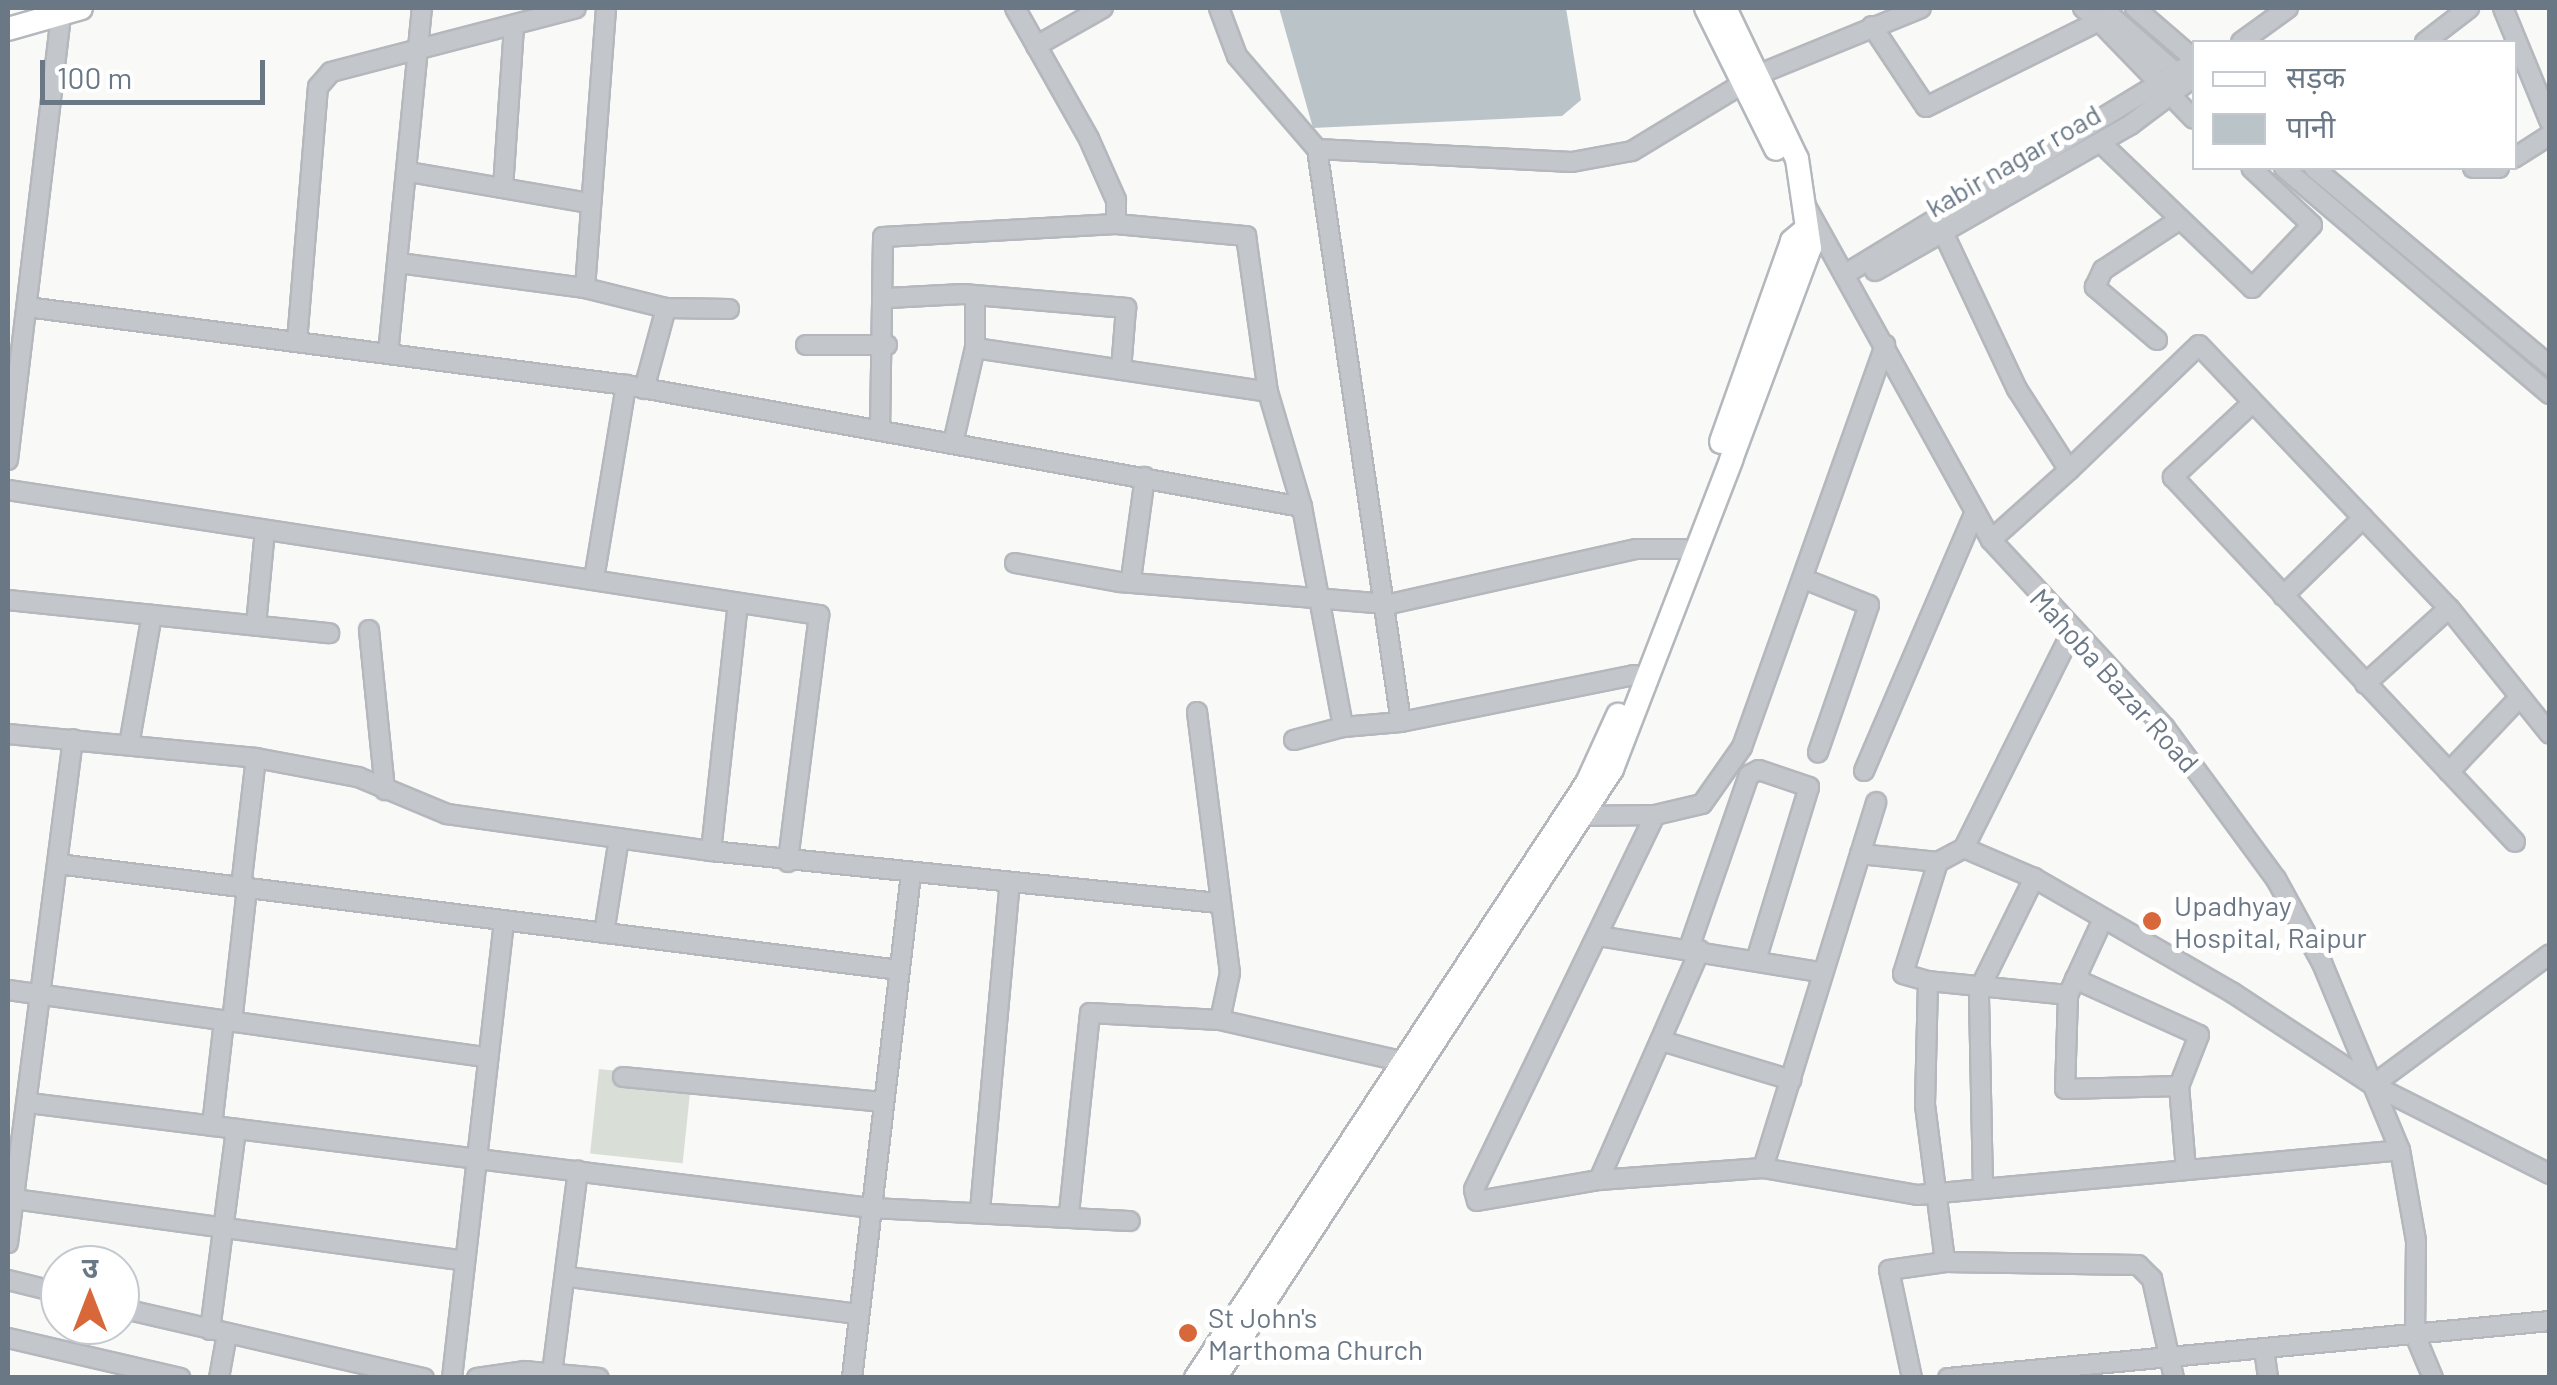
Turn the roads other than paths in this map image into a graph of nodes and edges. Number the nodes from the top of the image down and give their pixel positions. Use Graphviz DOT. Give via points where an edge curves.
graph roads {
  1 [pos="422,8"];
  2 [pos="576,8"];
  3 [pos="606,8"];
  4 [pos="1015,8"];
  5 [pos="1104,8"];
  6 [pos="1219,8"];
  7 [pos="1706,8"];
  8 [pos="1725,8"];
  9 [pos="1921,8"];
  10 [pos="2083,8"];
  11 [pos="2134,8"];
  12 [pos="2271,8"];
  13 [pos="2288,8"];
  14 [pos="2469,8"];
  15 [pos="2503,8"];
  16 [pos="71,10"];
  17 [pos="2101,14"];
  18 [pos="514,26"];
  19 [pos="1872,26"];
  20 [pos="8,28"];
  21 [pos="2227,40"];
  22 [pos="2244,40"];
  23 [pos="2429,40"];
  24 [pos="2516,40"];
  25 [pos="2517,42"];
  26 [pos="1036,46"];
  27 [pos="418,49"];
  28 [pos="2192,58"];
  29 [pos="1751,81"];
  30 [pos="2188,81"];
  31 [pos="2162,91"];
  32 [pos="2192,117"];
  33 [pos="2550,122"];
  34 [pos="2550,134"];
  35 [pos="2100,142"];
  36 [pos="1317,149"];
  37 [pos="2517,156"];
  38 [pos="2256,170"];
  39 [pos="2286,170"];
  40 [pos="2316,170"];
  41 [pos="410,172"];
  42 [pos="503,188"];
  43 [pos="589,202"];
  44 [pos="1803,202"];
  45 [pos="2180,220"];
  46 [pos="1116,224"];
  47 [pos="1804,231"];
  48 [pos="1943,232"];
  49 [pos="400,263"];
  50 [pos="1850,278"];
  51 [pos="585,288"];
  52 [pos="888,298"];
  53 [pos="975,298"];
  54 [pos="666,308"];
  55 [pos="728,309"];
  56 [pos="20,313"];
  57 [pos="2157,340"];
  58 [pos="297,342"];
  59 [pos="806,345"];
  60 [pos="887,345"];
  61 [pos="1885,345"];
  62 [pos="975,348"];
  63 [pos="388,354"];
  64 [pos="2550,366"];
  65 [pos="1121,370"];
  66 [pos="635,387"];
  67 [pos="1268,392"];
  68 [pos="2550,394"];
  69 [pos="2248,407"];
  70 [pos="880,430"];
  71 [pos="953,443"];
  72 [pos="8,460"];
  73 [pos="2068,470"];
  74 [pos="1145,477"];
  75 [pos="8,490"];
  76 [pos="1302,507"];
  77 [pos="1975,512"];
  78 [pos="2363,518"];
  79 [pos="265,530"];
  80 [pos="1992,540"];
  81 [pos="1684,549"];
  82 [pos="1015,563"];
  83 [pos="1804,579"];
  84 [pos="594,580"];
  85 [pos="1131,580"];
  86 [pos="2283,596"];
  87 [pos="1318,599"];
  88 [pos="8,600"];
  89 [pos="738,603"];
  90 [pos="1390,604"];
  91 [pos="2449,608"];
  92 [pos="152,614"];
  93 [pos="256,625"];
  94 [pos="368,630"];
  95 [pos="2072,632"];
  96 [pos="329,633"];
  97 [pos="1641,678"];
  98 [pos="2365,684"];
  99 [pos="2519,698"];
  100 [pos="1197,712"];
  101 [pos="1402,722"];
  102 [pos="1343,728"];
  103 [pos="8,734"];
  104 [pos="2550,734"];
  105 [pos="73,739"];
  106 [pos="1294,740"];
  107 [pos="129,745"];
  108 [pos="1818,752"];
  109 [pos="256,758"];
  110 [pos="1864,771"];
  111 [pos="2449,772"];
  112 [pos="384,790"];
  113 [pos="1876,802"];
  114 [pos="1655,815"];
  115 [pos="1574,816"];
  116 [pos="619,838"];
  117 [pos="2515,842"];
  118 [pos="1964,848"];
  119 [pos="711,851"];
  120 [pos="1860,854"];
  121 [pos="788,862"];
  122 [pos="1938,862"];
  123 [pos="58,864"];
  124 [pos="911,874"];
  125 [pos="2034,878"];
  126 [pos="1010,883"];
  127 [pos="244,888"];
  128 [pos="1218,903"];
  129 [pos="2102,919"];
  130 [pos="504,920"];
  131 [pos="604,933"];
  132 [pos="1599,936"];
  133 [pos="1694,949"];
  134 [pos="2550,954"];
  135 [pos="1756,960"];
  136 [pos="899,970"];
  137 [pos="1820,972"];
  138 [pos="1928,981"];
  139 [pos="2071,987"];
  140 [pos="8,990"];
  141 [pos="1979,990"];
  142 [pos="42,998"];
  143 [pos="1220,1020"];
  144 [pos="228,1021"];
  145 [pos="1662,1042"];
  146 [pos="485,1057"];
  147 [pos="1410,1063"];
  148 [pos="622,1078"];
  149 [pos="1791,1080"];
  150 [pos="2373,1085"];
  151 [pos="2180,1086"];
  152 [pos="883,1102"];
  153 [pos="29,1103"];
  154 [pos="212,1126"];
  155 [pos="236,1129"];
  156 [pos="2400,1150"];
  157 [pos="473,1159"];
  158 [pos="1763,1168"];
  159 [pos="2186,1170"];
  160 [pos="578,1171"];
  161 [pos="2550,1174"];
  162 [pos="1599,1180"];
  163 [pos="1982,1188"];
  164 [pos="1933,1194"];
  165 [pos="14,1199"];
  166 [pos="871,1208"];
  167 [pos="980,1210"];
  168 [pos="1069,1212"];
  169 [pos="1130,1221"];
  170 [pos="224,1228"];
  171 [pos="8,1243"];
  172 [pos="460,1260"];
  173 [pos="1945,1262"];
  174 [pos="569,1277"];
  175 [pos="8,1280"];
  176 [pos="40,1288"];
  177 [pos="140,1313"];
  178 [pos="859,1314"];
  179 [pos="2550,1321"];
  180 [pos="218,1332"];
  181 [pos="2415,1335"];
  182 [pos="8,1338"];
  183 [pos="2264,1349"];
  184 [pos="2170,1358"];
  185 [pos="2070,1373"];
  186 [pos="552,1374"];
  187 [pos="180,1378"];
  188 [pos="218,1378"];
  189 [pos="424,1378"];
  190 [pos="452,1378"];
  191 [pos="477,1378"];
  192 [pos="599,1378"];
  193 [pos="852,1378"];
  194 [pos="1196,1378"];
  195 [pos="1215,1378"];
  196 [pos="1912,1378"];
  197 [pos="1948,1378"];
  198 [pos="2174,1378"];
  199 [pos="2268,1378"];
  200 [pos="2432,1378"];
  1 -- 27 [label="street"];
  2 -- 18 [label="street"];
  3 -- 43 [label="street"];
  4 -- 26 [label="street"];
  5 -- 26 [label="street"];
  6 -- 36 [label="street" via="1237,56"];
  7 -- 29 [label="main road, Mahoba Bazar Road"];
  8 -- 29 [label="main road, Mahoba Bazar Road"];
  9 -- 19 [label="street"];
  10 -- 17 [label="street"];
  11 -- 28 [label="street"];
  12 -- 21 [label="street"];
  13 -- 22 [label="street"];
  14 -- 23 [label="street"];
  15 -- 24 [label="street"];
  16 -- 20 [label="main road"];
  16 -- 56 [label="street"];
  17 -- 19 [label="street" via="1926,107"];
  17 -- 30 [label="street"];
  17 -- 31 [label="street"];
  18 -- 27 [label="street"];
  18 -- 42 [label="street"];
  19 -- 29 [label="street"];
  25 -- 33 [label="street"];
  26 -- 46 [label="street" via="1110,185"];
  27 -- 41 [label="street"];
  27 -- 58 [label="street" via="331,72 318,87"];
  29 -- 36 [label="street" via="1632,150 1572,162"];
  29 -- 44 [label="main road, Mahoba Bazar Road"];
  30 -- 31 [label="street, kabir nagar road"];
  31 -- 32 [label="street"];
  31 -- 35 [label="street, kabir nagar road"];
  31 -- 50 [label="street"];
  34 -- 37 [label="street"];
  35 -- 45 [label="street"];
  35 -- 48 [label="street, kabir nagar road"];
  36 -- 90 [label="street" via="1318,195"];
  38 -- 45 [label="street" via="2312,225 2252,288"];
  39 -- 68 [label="street"];
  40 -- 64 [label="street"];
  41 -- 42 [label="street"];
  41 -- 49 [label="street"];
  42 -- 43 [label="street"];
  43 -- 51 [label="street"];
  44 -- 47 [label="main road"];
  44 -- 50 [label="street, Mahoba Bazar Road"];
  45 -- 57 [label="street" via="2103,270 2095,287"];
  46 -- 52 [label="street" via="883,237"];
  46 -- 67 [label="street" via="1246,236"];
  47 -- 81 [label="main road" via="1792,241"];
  47 -- 97 [label="main road" via="1810,248"];
  48 -- 50 [label="street, kabir nagar road"];
  48 -- 73 [label="street" via="2018,388"];
  49 -- 51 [label="street"];
  49 -- 63 [label="street"];
  50 -- 61 [label="street, Mahoba Bazar Road"];
  51 -- 54 [label="street"];
  52 -- 53 [label="street"];
  52 -- 60 [label="street"];
  53 -- 62 [label="street"];
  53 -- 65 [label="street" via="1126,308"];
  54 -- 55 [label="street"];
  54 -- 66 [label="street"];
  56 -- 58 [label="street"];
  56 -- 72 [label="street"];
  58 -- 63 [label="street"];
  59 -- 60 [label="street"];
  60 -- 70 [label="street"];
  61 -- 77 [label="street, Mahoba Bazar Road"];
  61 -- 83 [label="street"];
  62 -- 65 [label="street"];
  62 -- 71 [label="street"];
  63 -- 66 [label="street"];
  65 -- 67 [label="street"];
  66 -- 70 [label="street"];
  66 -- 84 [label="street"];
  67 -- 76 [label="street"];
  69 -- 86 [label="street" via="2174,476"];
  70 -- 71 [label="street"];
  71 -- 74 [label="street"];
  73 -- 78 [label="street" via="2199,345"];
  73 -- 80 [label="street"];
  74 -- 76 [label="street"];
  74 -- 85 [label="street"];
  75 -- 79 [label="street"];
  76 -- 87 [label="street"];
  77 -- 80 [label="street, Mahoba Bazar Road"];
  77 -- 110 [label="street"];
  78 -- 86 [label="street"];
  78 -- 91 [label="street"];
  79 -- 84 [label="street"];
  79 -- 93 [label="street"];
  80 -- 95 [label="street, Mahoba Bazar Road"];
  81 -- 90 [label="street" via="1636,549"];
  81 -- 97 [label="main road"];
  82 -- 85 [label="street"];
  83 -- 108 [label="street" via="1869,605"];
  83 -- 114 [label="street" via="1742,748 1702,804"];
  84 -- 89 [label="street"];
  85 -- 87 [label="street"];
  86 -- 98 [label="street"];
  87 -- 90 [label="street"];
  87 -- 102 [label="street"];
  88 -- 92 [label="street"];
  89 -- 119 [label="street"];
  89 -- 121 [label="street" via="819,615"];
  90 -- 101 [label="street"];
  91 -- 98 [label="street"];
  91 -- 99 [label="street"];
  92 -- 93 [label="street"];
  92 -- 107 [label="street"];
  93 -- 96 [label="street"];
  94 -- 112 [label="street"];
  95 -- 118 [label="street"];
  95 -- 150 [label="street, Mahoba Bazar Road" via="2165,728 2276,879"];
  97 -- 101 [label="street"];
  97 -- 115 [label="main road"];
  98 -- 111 [label="street"];
  99 -- 104 [label="street"];
  99 -- 111 [label="street"];
  100 -- 128 [label="street"];
  101 -- 102 [label="street"];
  102 -- 106 [label="street"];
  103 -- 105 [label="street"];
  105 -- 107 [label="street"];
  105 -- 123 [label="street"];
  107 -- 109 [label="street"];
  109 -- 112 [label="street" via="358,777"];
  109 -- 127 [label="street"];
  111 -- 117 [label="street"];
  112 -- 116 [label="street" via="447,814"];
  113 -- 120 [label="street"];
  114 -- 115 [label="street"];
  114 -- 132 [label="street"];
  115 -- 147 [label="main road"];
  116 -- 119 [label="street"];
  116 -- 131 [label="street"];
  118 -- 122 [label="street"];
  118 -- 125 [label="street"];
  119 -- 121 [label="street"];
  120 -- 122 [label="street"];
  120 -- 137 [label="street"];
  121 -- 124 [label="street"];
  122 -- 138 [label="street" via="1903,974"];
  123 -- 127 [label="street"];
  123 -- 142 [label="street"];
  124 -- 126 [label="street"];
  124 -- 136 [label="street"];
  125 -- 129 [label="street"];
  125 -- 141 [label="street"];
  126 -- 128 [label="street"];
  126 -- 167 [label="street"];
  127 -- 130 [label="street"];
  127 -- 144 [label="street"];
  128 -- 143 [label="street" via="1230,973"];
  129 -- 139 [label="street"];
  129 -- 150 [label="street"];
  130 -- 131 [label="street"];
  130 -- 146 [label="street"];
  131 -- 136 [label="street"];
  132 -- 133 [label="street"];
  132 -- 162 [label="street" via="1474,1190 1476,1202 1491,1202"];
  133 -- 135 [label="street"];
  133 -- 135 [label="street" via="1749,775 1759,770 1809,787"];
  133 -- 145 [label="street"];
  134 -- 150 [label="street"];
  135 -- 137 [label="street"];
  136 -- 152 [label="street"];
  137 -- 149 [label="street"];
  138 -- 141 [label="street"];
  138 -- 164 [label="street"];
  139 -- 141 [label="street"];
  139 -- 151 [label="street" via="2200,1035"];
  139 -- 151 [label="street" via="2065,1088"];
  140 -- 142 [label="street"];
  141 -- 163 [label="street"];
  142 -- 144 [label="street"];
  142 -- 153 [label="street"];
  143 -- 147 [label="street"];
  143 -- 168 [label="street" via="1090,1013"];
  144 -- 146 [label="street"];
  144 -- 154 [label="street"];
  145 -- 149 [label="street"];
  145 -- 162 [label="street"];
  146 -- 157 [label="street"];
  147 -- 194 [label="main road"];
  147 -- 195 [label="main road"];
  148 -- 152 [label="street"];
  149 -- 158 [label="street"];
  150 -- 156 [label="street, Mahoba Bazar Road"];
  150 -- 161 [label="street"];
  151 -- 159 [label="street"];
  152 -- 166 [label="street"];
  153 -- 154 [label="street"];
  153 -- 165 [label="street"];
  154 -- 155 [label="street"];
  155 -- 157 [label="street"];
  155 -- 170 [label="street"];
  156 -- 159 [label="street"];
  156 -- 181 [label="street, Mahoba Bazar Road" via="2416,1240"];
  157 -- 160 [label="street"];
  157 -- 172 [label="street"];
  158 -- 162 [label="street"];
  158 -- 164 [label="street"];
  159 -- 163 [label="street"];
  160 -- 166 [label="street"];
  160 -- 174 [label="street"];
  163 -- 164 [label="street"];
  164 -- 173 [label="street"];
  165 -- 170 [label="street"];
  165 -- 171 [label="street"];
  166 -- 167 [label="street"];
  166 -- 178 [label="street"];
  167 -- 168 [label="street" via="1055,1219"];
  168 -- 169 [label="street"];
  170 -- 172 [label="street"];
  170 -- 180 [label="street"];
  172 -- 190 [label="street"];
  173 -- 184 [label="street" via="2138,1265 2152,1279"];
  173 -- 196 [label="street" via="1889,1270"];
  174 -- 178 [label="street"];
  174 -- 186 [label="street"];
  175 -- 176 [label="street"];
  177 -- 180 [label="street"];
  178 -- 193 [label="street"];
  179 -- 181 [label="street"];
  180 -- 188 [label="street"];
  180 -- 189 [label="street"];
  181 -- 183 [label="street"];
  181 -- 200 [label="street, Mahoba Bazar Road"];
  182 -- 187 [label="street"];
  183 -- 184 [label="street"];
  183 -- 199 [label="street"];
  184 -- 185 [label="street"];
  184 -- 198 [label="street"];
  185 -- 197 [label="street"];
  186 -- 191 [label="street"];
  186 -- 192 [label="street"];
}
